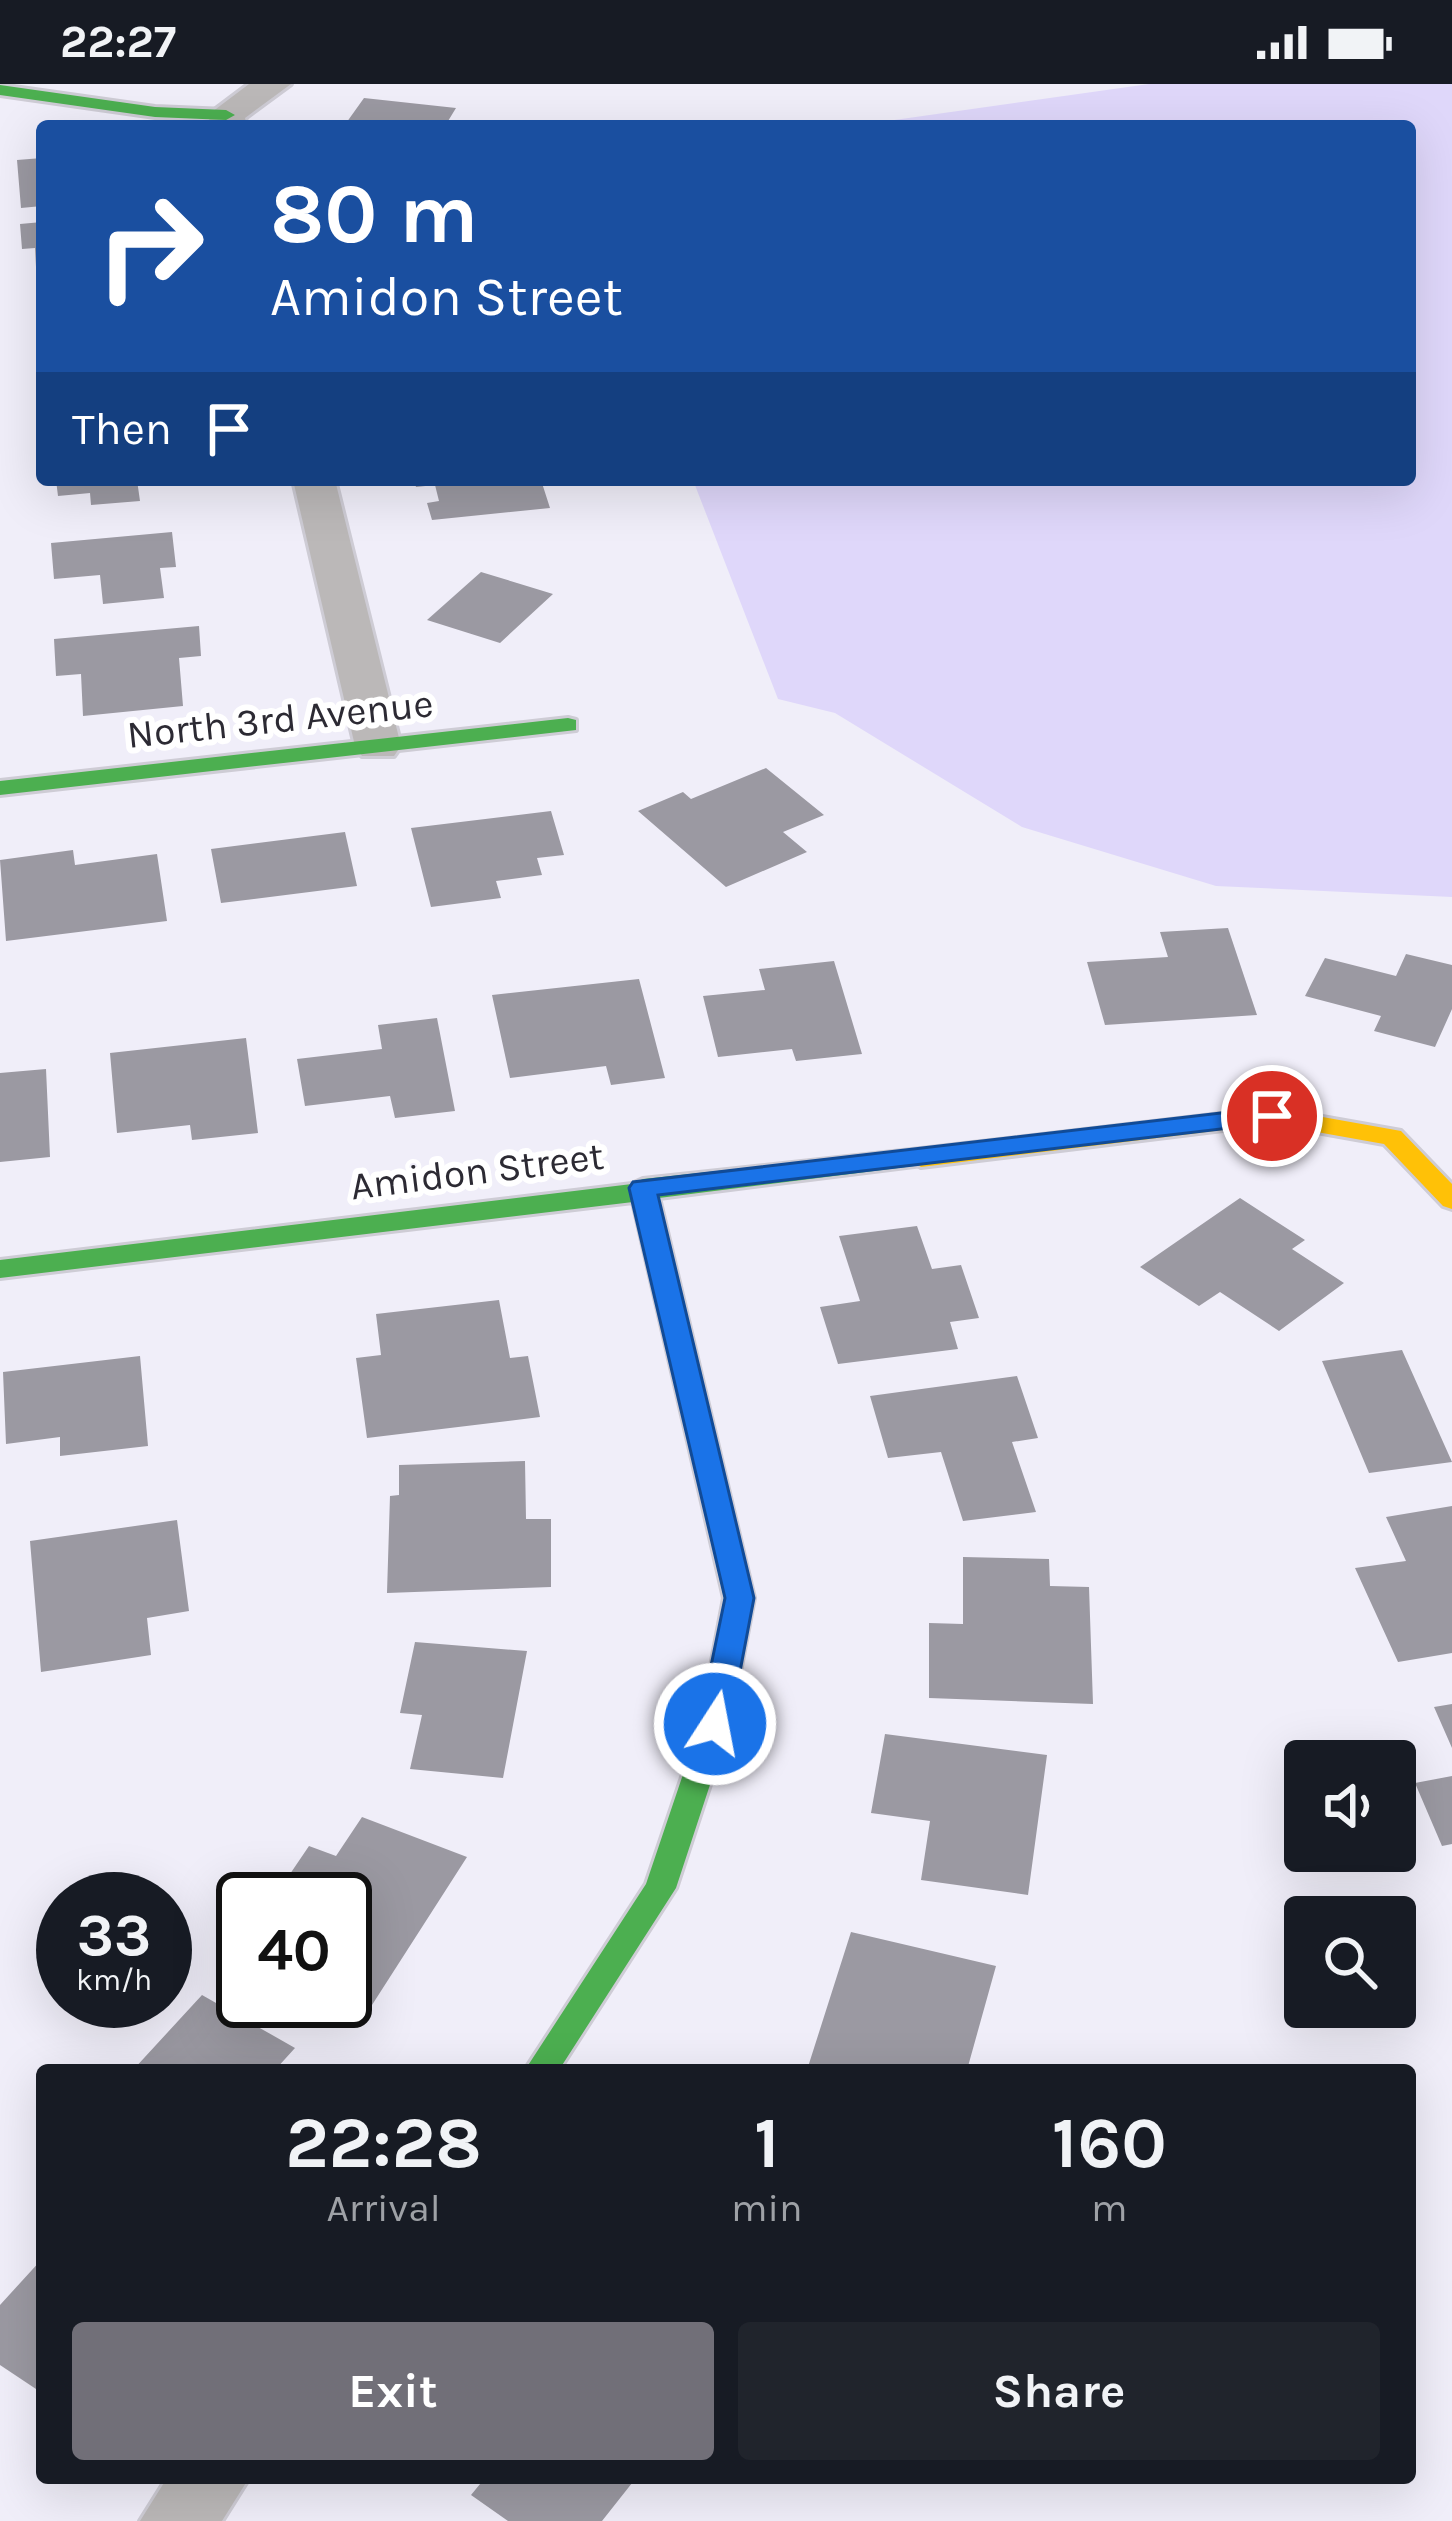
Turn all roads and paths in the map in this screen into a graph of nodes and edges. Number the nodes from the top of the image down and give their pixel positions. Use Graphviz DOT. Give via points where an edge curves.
graph roads {
  1 [pos="273,84"];
  2 [pos="0,90"];
  3 [pos="228,120"];
  4 [pos="315,486"];
  5 [pos="568,725"];
  6 [pos="378,746"];
  7 [pos="0,788"];
  8 [pos="643,1188"];
  9 [pos="1452,1200"];
  10 [pos="0,1269"];
  11 [pos="545,2064"];
  12 [pos="208,2484"];
  13 [pos="176,2521"];
  1 -- 3 [label="street"];
  2 -- 3 [label="street"];
  4 -- 6 [label="street"];
  5 -- 6 [label="street, North 3rd Avenue"];
  6 -- 7 [label="street, North 3rd Avenue"];
  8 -- 9 [label="street, Amidon Street" via="1272,1116 1392,1137"];
  8 -- 10 [label="street, Amidon Street"];
  8 -- 11 [label="street" via="740,1598 715,1724 660,1888"];
  12 -- 13 [label="street"];
}
